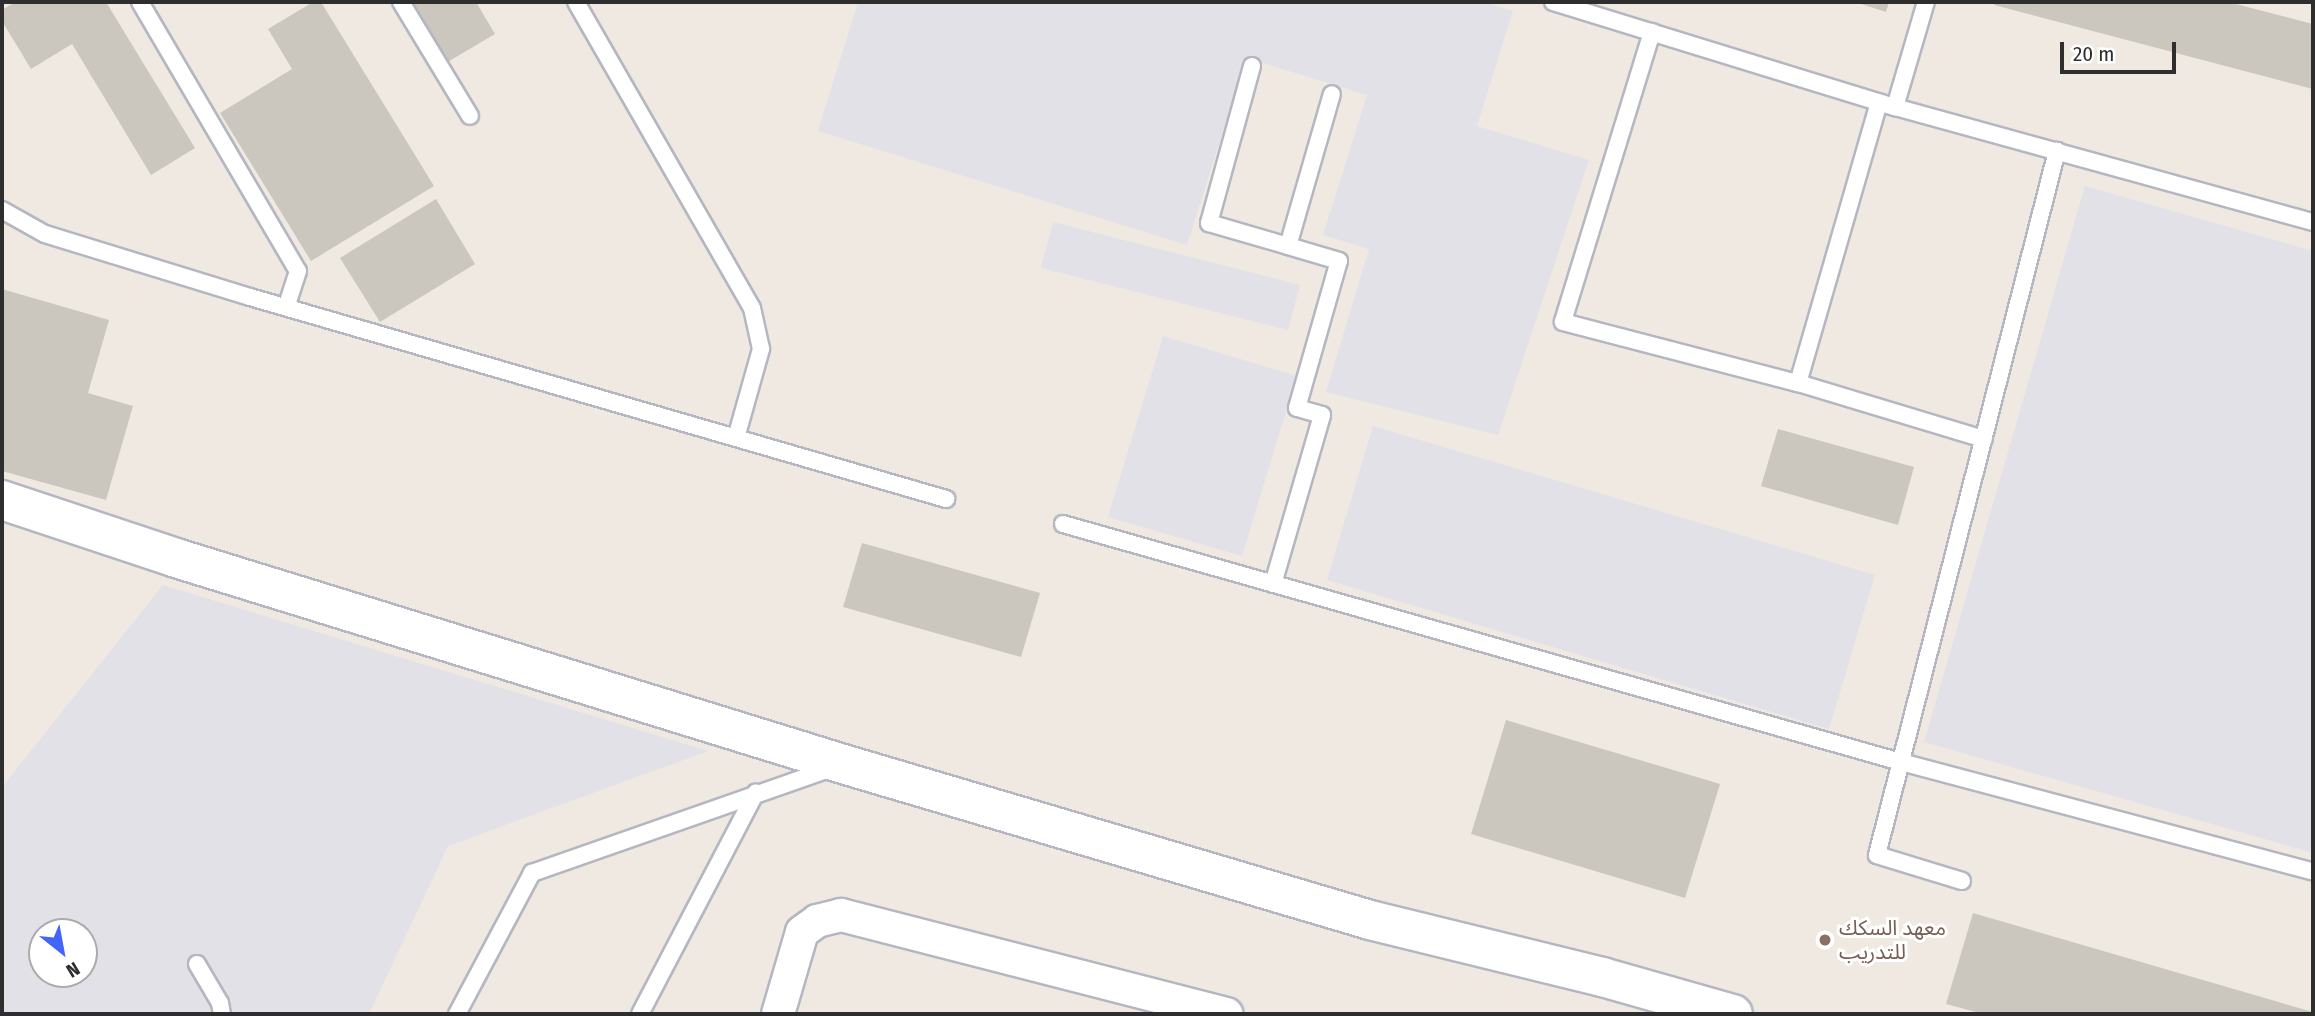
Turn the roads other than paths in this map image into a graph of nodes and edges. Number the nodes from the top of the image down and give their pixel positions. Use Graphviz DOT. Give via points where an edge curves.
graph roads {
  1 [pos="140,2"];
  2 [pos="401,2"];
  3 [pos="576,2"];
  4 [pos="1553,2"];
  5 [pos="1926,2"];
  6 [pos="1652,32"];
  7 [pos="1252,66"];
  8 [pos="1332,94"];
  9 [pos="1879,102"];
  10 [pos="1895,107"];
  11 [pos="470,116"];
  12 [pos="2057,151"];
  13 [pos="2,210"];
  14 [pos="2313,222"];
  15 [pos="1288,247"];
  16 [pos="286,307"];
  17 [pos="1798,383"];
  18 [pos="736,438"];
  19 [pos="1984,439"];
  20 [pos="947,499"];
  21 [pos="2,500"];
  22 [pos="1063,524"];
  23 [pos="1273,584"];
  24 [pos="1901,762"];
  25 [pos="844,764"];
  26 [pos="756,792"];
  27 [pos="2313,872"];
  28 [pos="1962,881"];
  29 [pos="197,964"];
  30 [pos="222,1014"];
  31 [pos="457,1014"];
  32 [pos="640,1014"];
  33 [pos="778,1014"];
  34 [pos="1227,1014"];
  35 [pos="1733,1014"];
  1 -- 16 [label="lane" via="298,271"];
  2 -- 11 [label="lane"];
  3 -- 18 [label="lane" via="752,308 761,349"];
  4 -- 6 [label="lane"];
  5 -- 10 [label="lane"];
  6 -- 9 [label="lane"];
  6 -- 17 [label="lane" via="1563,322"];
  7 -- 15 [label="lane" via="1209,223"];
  8 -- 15 [label="lane"];
  9 -- 10 [label="lane"];
  9 -- 17 [label="lane"];
  10 -- 12 [label="lane"];
  12 -- 14 [label="lane"];
  12 -- 19 [label="lane"];
  13 -- 16 [label="lane" via="46,234"];
  15 -- 23 [label="lane" via="1339,261 1297,408 1322,415"];
  16 -- 18 [label="lane"];
  17 -- 19 [label="lane"];
  18 -- 20 [label="lane"];
  19 -- 24 [label="lane"];
  21 -- 25 [label="street"];
  22 -- 23 [label="lane"];
  23 -- 24 [label="lane"];
  24 -- 27 [label="lane"];
  24 -- 28 [label="lane" via="1877,855"];
  25 -- 26 [label="lane"];
  25 -- 35 [label="street" via="1370,920"];
  26 -- 31 [label="lane" via="532,873"];
  26 -- 32 [label="lane"];
  29 -- 30 [label="lane"];
  33 -- 34 [label="street" via="802,932 817,921 841,915"];
}
